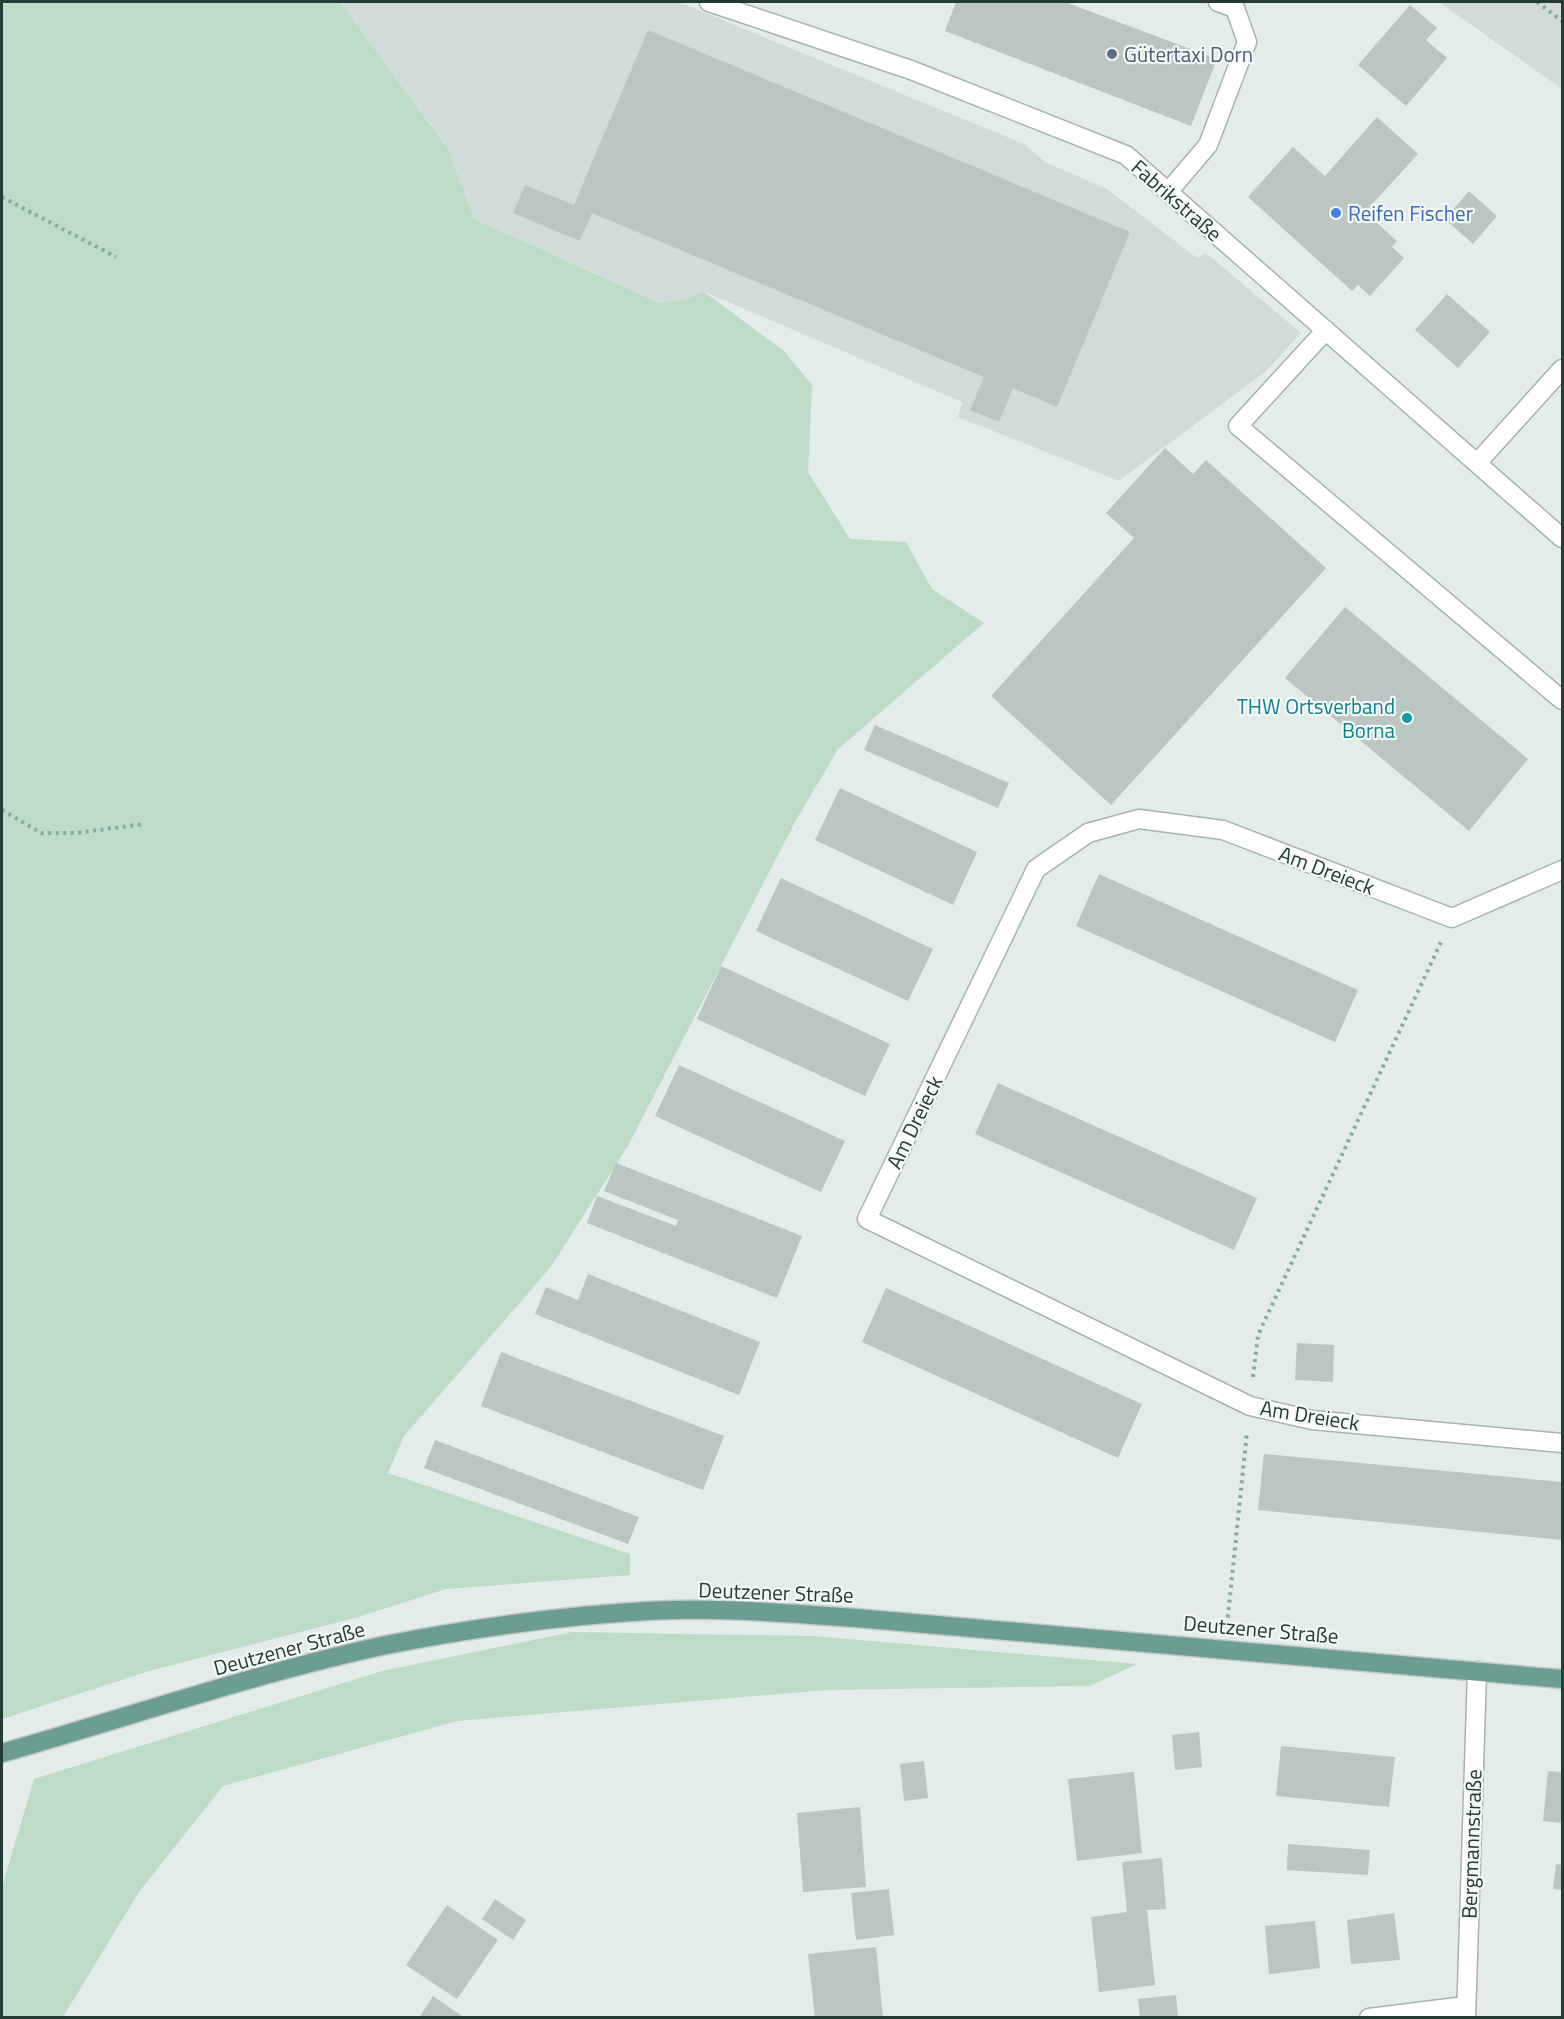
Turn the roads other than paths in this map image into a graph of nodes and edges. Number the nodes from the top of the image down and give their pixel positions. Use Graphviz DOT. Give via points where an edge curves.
graph roads {
  1 [pos="709,2"];
  2 [pos="1218,2"];
  3 [pos="1168,192"];
  4 [pos="1326,330"];
  5 [pos="1563,369"];
  6 [pos="1477,463"];
  7 [pos="1563,538"];
  8 [pos="1563,700"];
  9 [pos="1563,870"];
  10 [pos="1563,1443"];
  11 [pos="1477,1671"];
  12 [pos="1563,1679"];
  13 [pos="2,1753"];
  14 [pos="1465,2012"];
  15 [pos="1369,2018"];
  1 -- 3 [label="street, Fabrikstraße" via="911,70 1126,155"];
  2 -- 3 [label="street" via="1235,8 1247,42 1208,145"];
  3 -- 4 [label="street, Fabrikstraße"];
  4 -- 6 [label="street, Fabrikstraße"];
  4 -- 8 [label="street" via="1238,426"];
  5 -- 6 [label="street"];
  6 -- 7 [label="street, Fabrikstraße"];
  9 -- 10 [label="street, Am Dreieck" via="1452,918 1223,830 1139,819 1088,833 1036,869 867,1219 1250,1406 1312,1420"];
  11 -- 12 [label="main road, Deutzener Straße"];
  11 -- 13 [label="main road, Deutzener Straße" via="757,1611 638,1611 467,1631 386,1646"];
  11 -- 14 [label="street, Bergmannstraße"];
  14 -- 15 [label="street"];
}
